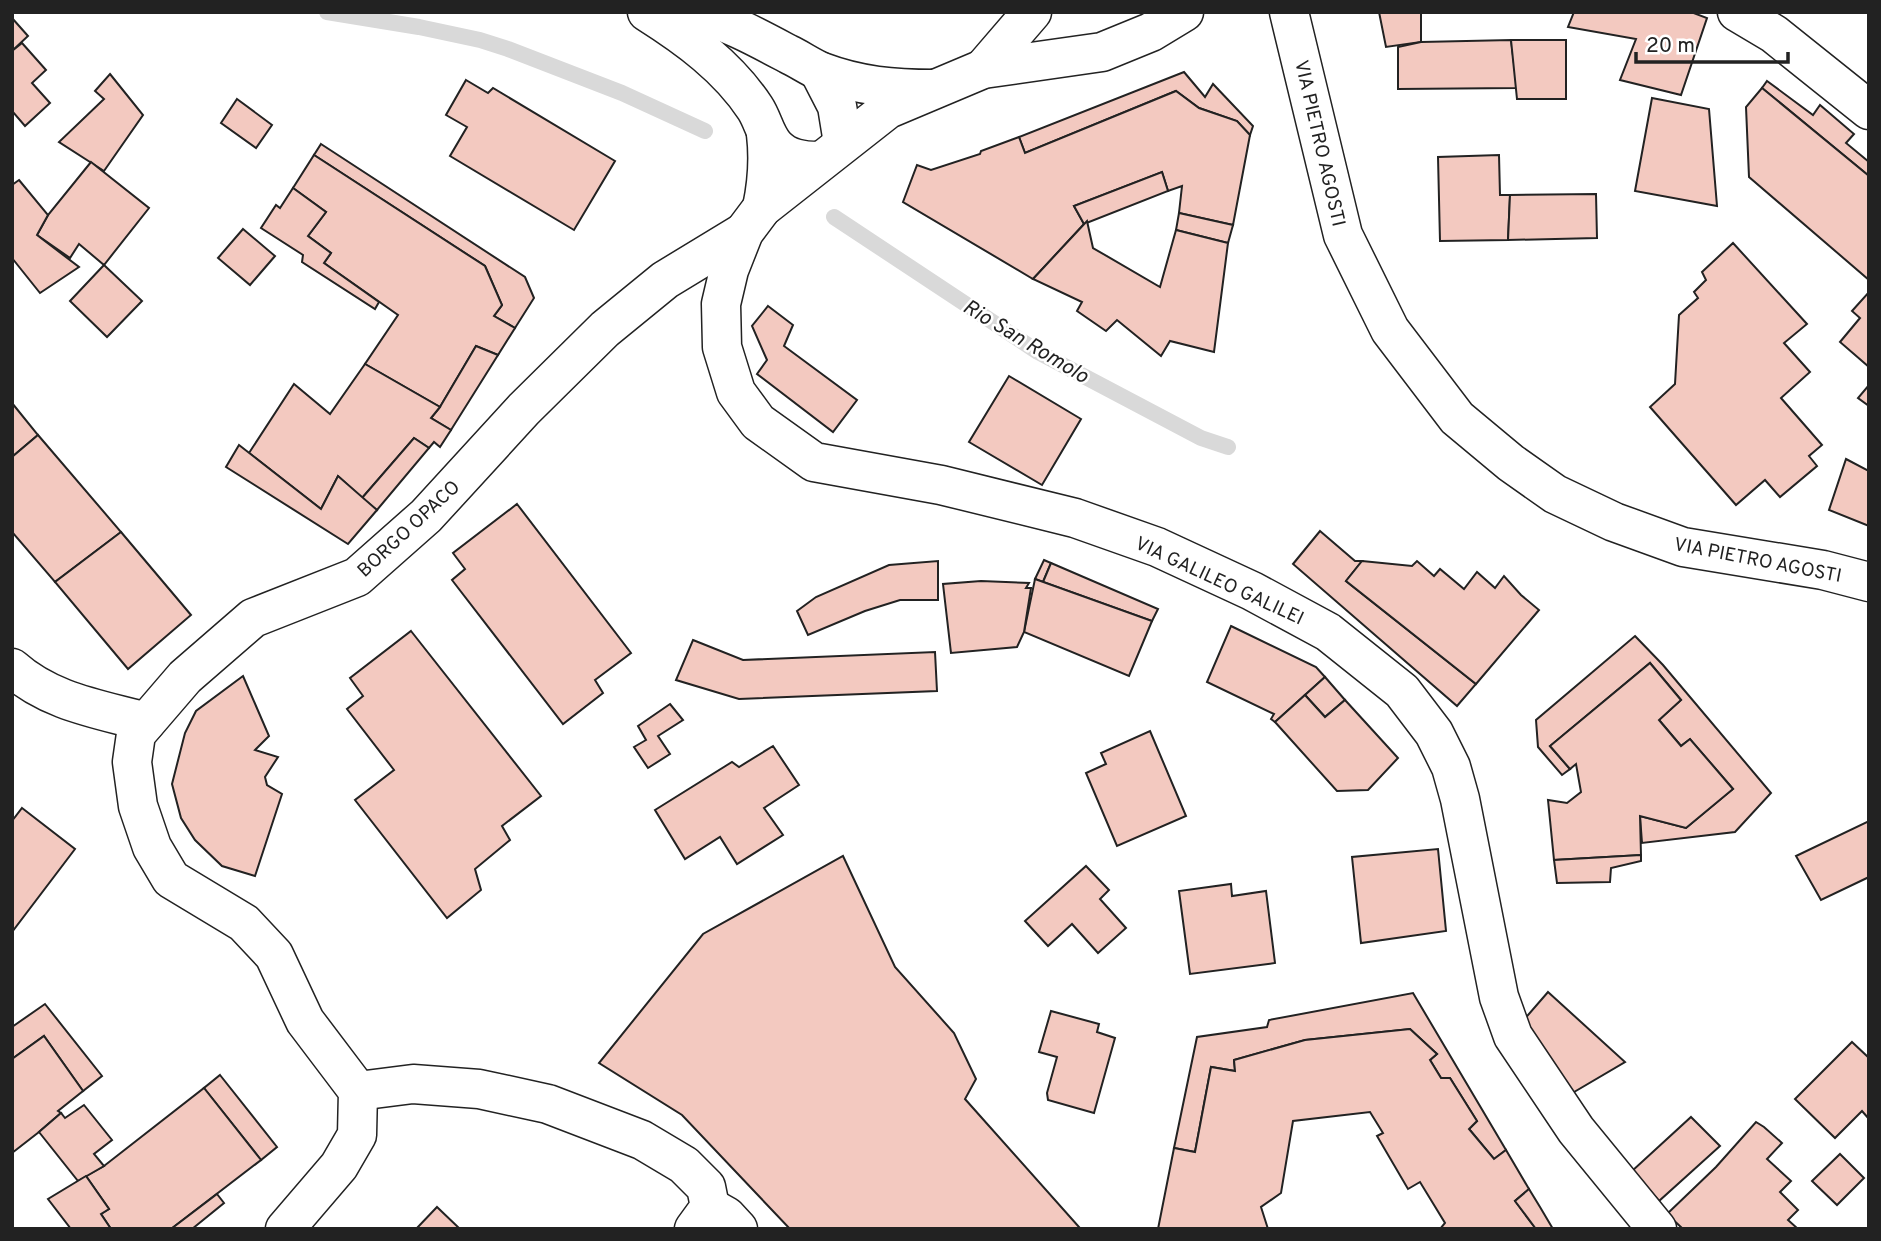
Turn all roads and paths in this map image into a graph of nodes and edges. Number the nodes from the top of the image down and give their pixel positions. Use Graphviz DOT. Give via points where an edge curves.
graph roads {
  1 [pos="647,12"];
  2 [pos="694,12"];
  3 [pos="1032,12"];
  4 [pos="1041,12"];
  5 [pos="1184,12"];
  6 [pos="1289,12"];
  7 [pos="1737,12"];
  8 [pos="1057,58"];
  9 [pos="983,69"];
  10 [pos="819,71"];
  11 [pos="934,89"];
  12 [pos="1869,110"];
  13 [pos="766,134"];
  14 [pos="831,152"];
  15 [pos="753,220"];
  16 [pos="1869,582"];
  17 [pos="12,668"];
  18 [pos="146,722"];
  19 [pos="358,1091"];
  20 [pos="714,1221"];
  21 [pos="1655,1228"];
  22 [pos="285,1229"];
  1 -- 13 [label="main road" via="711,57 756,109"];
  2 -- 10 [label="main road" via="751,34"];
  3 -- 9 [label="main road, VIA GALILEO GALILEI"];
  4 -- 8 [label="main road" via="1046,42"];
  5 -- 8 [label="main road, VIA GALILEO GALILEI" via="1151,32 1102,52"];
  6 -- 16 [label="main road, VIA PIETRO AGOSTI" via="1343,235 1390,330 1457,418 1555,494 1614,522 1683,547"];
  7 -- 12 [label="main road" via="1774,34"];
  8 -- 9 [label="main road, VIA GALILEO GALILEI"];
  9 -- 11 [label="main road, VIA GALILEO GALILEI"];
  10 -- 11 [label="main road" via="858,84"];
  10 -- 14 [label="main road" via="837,106"];
  11 -- 14 [label="main road, VIA GALILEO GALILEI" via="888,109"];
  13 -- 14 [label="main road" via="787,156 803,161"];
  13 -- 15 [label="main road" via="766,190"];
  14 -- 15 [label="main road, VIA GALILEO GALILEI"];
  15 -- 18 [label="main road, BORGO OPACO" via="605,329 426,516 357,578 253,618 185,677"];
  15 -- 21 [label="main road, VIA GALILEO GALILEI" via="729,271 721,304 722,347 736,392 758,422 814,462 941,485 1075,518 1157,547 1328,632 1402,691 1434,733 1451,767 1499,997 1513,1036 1576,1130"];
  17 -- 18 [label="main road" via="30,684 76,704"];
  18 -- 19 [label="main road, BORGO OPACO" via="136,734 132,762 138,806 152,847 171,879 244,923 274,955 305,1021"];
  19 -- 20 [label="main road" via="413,1084 479,1088 548,1104 642,1140 684,1165 706,1187"];
  19 -- 22 [label="main road" via="357,1135 339,1166"];
}
